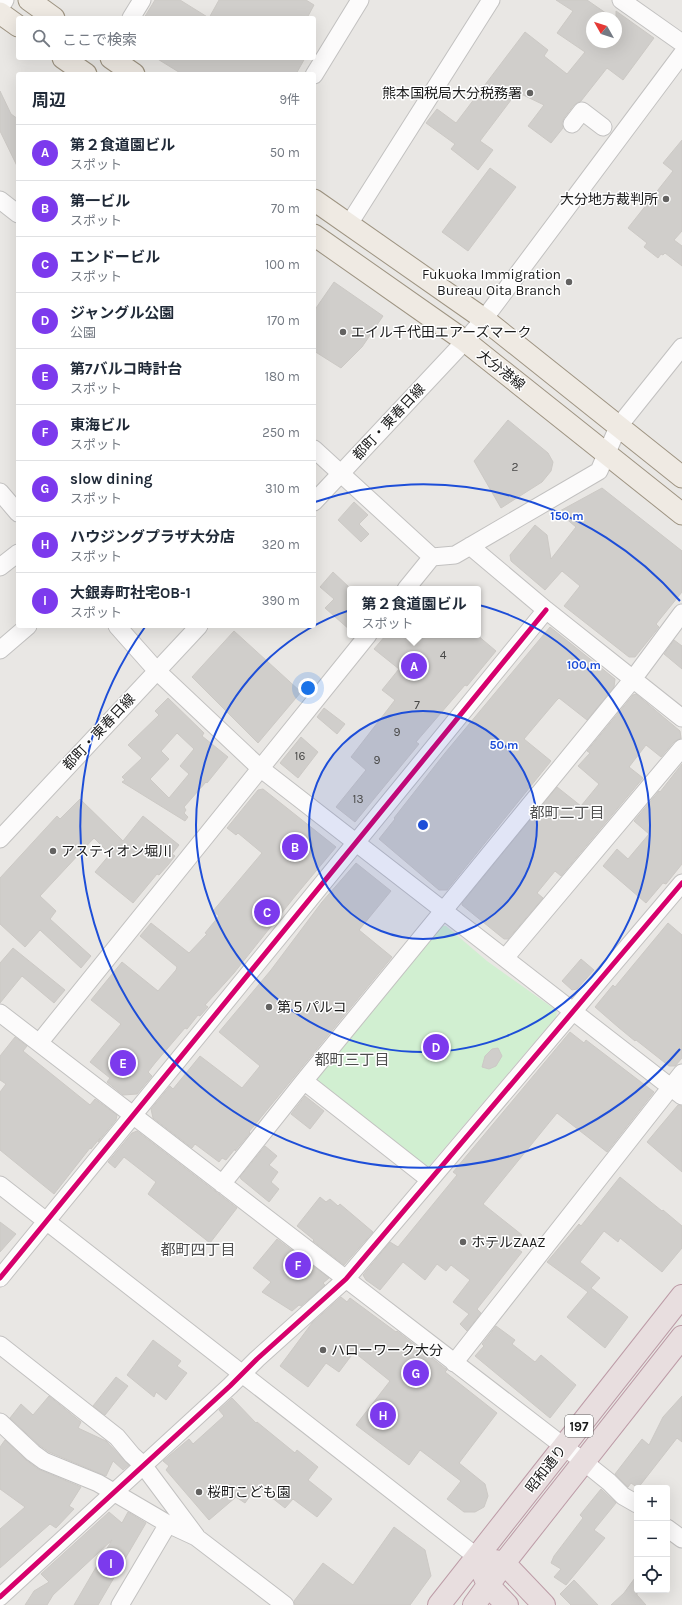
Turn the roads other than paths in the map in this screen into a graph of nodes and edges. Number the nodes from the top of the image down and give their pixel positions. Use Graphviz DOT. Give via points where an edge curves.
graph roads {
  1 [pos="5,0"];
  2 [pos="29,0"];
  3 [pos="142,0"];
  4 [pos="360,0"];
  5 [pos="491,0"];
  6 [pos="621,0"];
  7 [pos="0,8"];
  8 [pos="0,13"];
  9 [pos="51,16"];
  10 [pos="132,16"];
  11 [pos="16,25"];
  12 [pos="682,42"];
  13 [pos="682,54"];
  14 [pos="66,60"];
  15 [pos="114,60"];
  16 [pos="83,72"];
  17 [pos="131,72"];
  18 [pos="316,72"];
  19 [pos="572,124"];
  20 [pos="602,127"];
  21 [pos="0,200"];
  22 [pos="316,201"];
  23 [pos="16,212"];
  24 [pos="349,224"];
  25 [pos="316,236"];
  26 [pos="484,319"];
  27 [pos="464,341"];
  28 [pos="682,347"];
  29 [pos="618,426"];
  30 [pos="316,452"];
  31 [pos="607,454"];
  32 [pos="340,474"];
  33 [pos="682,477"];
  34 [pos="0,492"];
  35 [pos="316,500"];
  36 [pos="16,511"];
  37 [pos="682,514"];
  38 [pos="470,546"];
  39 [pos="16,555"];
  40 [pos="432,557"];
  41 [pos="0,567"];
  42 [pos="408,586"];
  43 [pos="546,610"];
  44 [pos="682,613"];
  45 [pos="26,628"];
  46 [pos="119,628"];
  47 [pos="197,628"];
  48 [pos="366,638"];
  49 [pos="0,650"];
  50 [pos="157,670"];
  51 [pos="633,679"];
  52 [pos="682,718"];
  53 [pos="682,748"];
  54 [pos="260,768"];
  55 [pos="0,839"];
  56 [pos="356,842"];
  57 [pos="682,883"];
  58 [pos="444,910"];
  59 [pos="505,958"];
  60 [pos="573,1011"];
  61 [pos="0,1013"];
  62 [pos="39,1043"];
  63 [pos="682,1073"];
  64 [pos="304,1081"];
  65 [pos="676,1091"];
  66 [pos="132,1115"];
  67 [pos="430,1180"];
  68 [pos="222,1184"];
  69 [pos="0,1185"];
  70 [pos="46,1221"];
  71 [pos="0,1278"];
  72 [pos="346,1279"];
  73 [pos="682,1296"];
  74 [pos="682,1338"];
  75 [pos="0,1345"];
  76 [pos="454,1363"];
  77 [pos="242,1374"];
  78 [pos="0,1422"];
  79 [pos="564,1447"];
  80 [pos="584,1462"];
  81 [pos="143,1465"];
  82 [pos="114,1492"];
  83 [pos="634,1502"];
  84 [pos="168,1524"];
  85 [pos="670,1530"];
  86 [pos="196,1538"];
  87 [pos="682,1539"];
  88 [pos="477,1557"];
  89 [pos="504,1563"];
  90 [pos="488,1585"];
  91 [pos="0,1597"];
  92 [pos="120,1605"];
  93 [pos="285,1605"];
  94 [pos="439,1605"];
  95 [pos="474,1605"];
  96 [pos="506,1605"];
  97 [pos="544,1605"];
  1 -- 7 [label="street"];
  2 -- 9 [label="main road"];
  3 -- 10 [label="street"];
  4 -- 18 [label="street"];
  5 -- 24 [label="street"];
  6 -- 12 [label="street"];
  8 -- 11 [label="main road"];
  13 -- 26 [label="street, 都町・東春日線"];
  14 -- 16 [label="main road"];
  15 -- 17 [label="main road"];
  19 -- 20 [label="street" via="582,111"];
  21 -- 23 [label="street"];
  22 -- 24 [label="main road, 大分港線"];
  24 -- 26 [label="main road, 大分港線"];
  25 -- 27 [label="main road, 大分港線"];
  26 -- 27 [label="street, 都町・東春日線"];
  26 -- 29 [label="main road, 大分港線"];
  27 -- 31 [label="main road, 大分港線"];
  27 -- 32 [label="street, 都町・東春日線"];
  28 -- 29 [label="street"];
  29 -- 31 [label="street"];
  29 -- 33 [label="main road, 大分港線"];
  30 -- 32 [label="street"];
  31 -- 37 [label="main road, 大分港線"];
  31 -- 38 [label="street" via="599,472"];
  32 -- 35 [label="street, 都町・東春日線"];
  32 -- 40 [label="street"];
  34 -- 36 [label="street"];
  38 -- 40 [label="street" via="454,556"];
  38 -- 43 [label="street"];
  39 -- 41 [label="street"];
  40 -- 42 [label="street"];
  43 -- 51 [label="street"];
  43 -- 56 [label="street"];
  44 -- 51 [label="street"];
  45 -- 49 [label="street"];
  46 -- 50 [label="street"];
  47 -- 50 [label="street, 都町・東春日線"];
  48 -- 54 [label="street"];
  50 -- 54 [label="street"];
  50 -- 55 [label="street, 都町・東春日線"];
  51 -- 52 [label="street"];
  51 -- 58 [label="street"];
  53 -- 59 [label="street"];
  54 -- 56 [label="street"];
  54 -- 62 [label="street"];
  56 -- 58 [label="street"];
  56 -- 66 [label="street"];
  57 -- 60 [label="street"];
  58 -- 59 [label="street"];
  58 -- 64 [label="street"];
  59 -- 60 [label="street"];
  60 -- 65 [label="street"];
  60 -- 67 [label="street"];
  61 -- 62 [label="street"];
  62 -- 66 [label="street"];
  63 -- 65 [label="street"];
  64 -- 67 [label="street"];
  64 -- 68 [label="street"];
  65 -- 76 [label="street"];
  66 -- 68 [label="street"];
  66 -- 70 [label="street"];
  67 -- 72 [label="street"];
  68 -- 72 [label="street"];
  69 -- 70 [label="street"];
  70 -- 71 [label="street"];
  70 -- 77 [label="street"];
  72 -- 76 [label="street"];
  72 -- 77 [label="street"];
  73 -- 79 [label="highway, 昭和通り / 197"];
  74 -- 80 [label="highway, 昭和通り / 197"];
  75 -- 81 [label="street" via="116,1437"];
  76 -- 79 [label="street"];
  77 -- 81 [label="street"];
  77 -- 88 [label="street"];
  78 -- 82 [label="street" via="44,1461"];
  79 -- 80 [label="street"];
  79 -- 88 [label="highway, 昭和通り / 197"];
  80 -- 83 [label="street" via="623,1496"];
  80 -- 89 [label="highway, 昭和通り / 197"];
  81 -- 82 [label="street"];
  81 -- 86 [label="street"];
  82 -- 84 [label="street"];
  82 -- 91 [label="street"];
  84 -- 86 [label="street"];
  84 -- 92 [label="street"];
  85 -- 87 [label="street"];
  86 -- 93 [label="street"];
  88 -- 89 [label="highway"];
  88 -- 90 [label="highway"];
  88 -- 94 [label="highway, 昭和通り / 197"];
  89 -- 90 [label="highway, 197"];
  89 -- 97 [label="highway"];
  90 -- 95 [label="highway, 197"];
  90 -- 96 [label="highway"];
}
